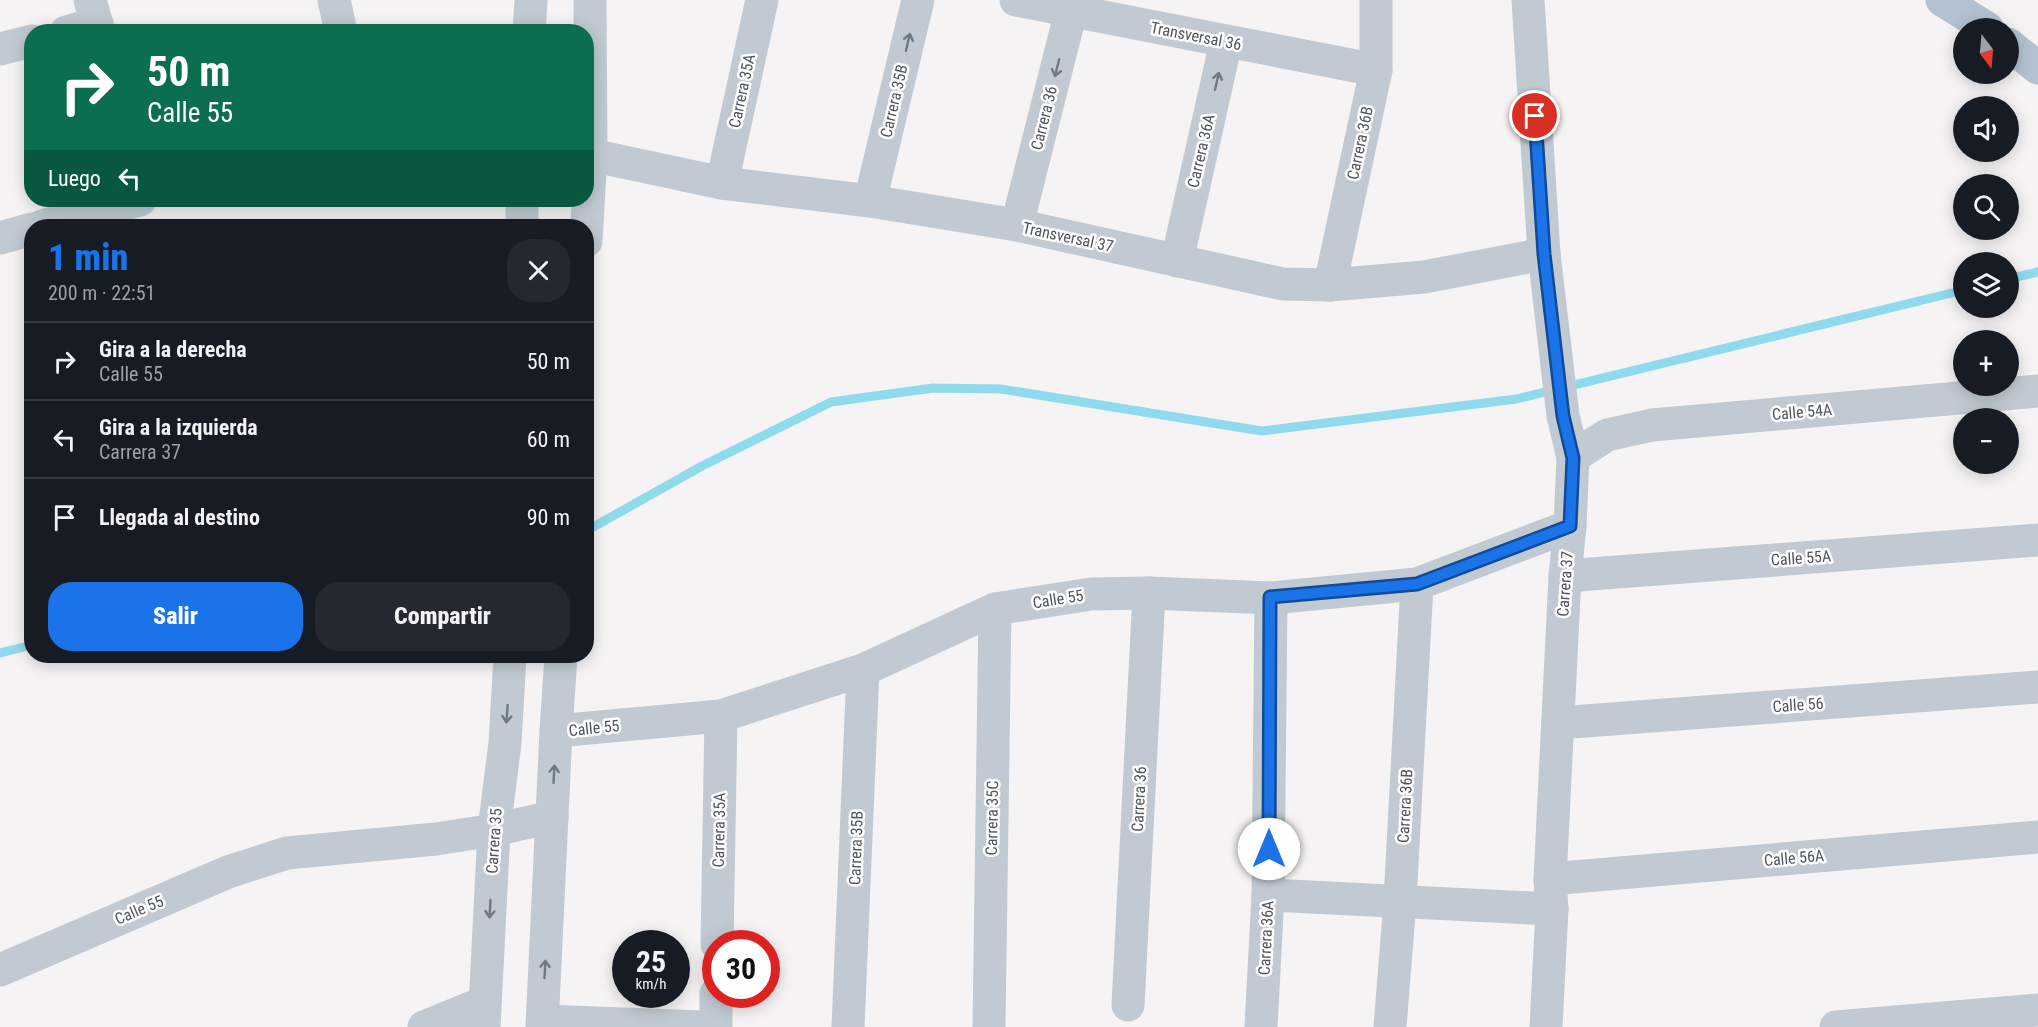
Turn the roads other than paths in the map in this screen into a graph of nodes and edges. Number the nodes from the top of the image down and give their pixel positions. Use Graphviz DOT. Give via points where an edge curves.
graph roads {
  1 [pos="334,0"];
  2 [pos="531,0"];
  3 [pos="590,0"];
  4 [pos="762,0"];
  5 [pos="918,0"];
  6 [pos="1016,0"];
  7 [pos="1376,0"];
  8 [pos="1528,0"];
  9 [pos="1942,0"];
  10 [pos="1071,11"];
  11 [pos="1971,18"];
  12 [pos="339,24"];
  13 [pos="530,24"];
  14 [pos="590,24"];
  15 [pos="1226,42"];
  16 [pos="24,43"];
  17 [pos="0,49"];
  18 [pos="2019,53"];
  19 [pos="2038,68"];
  20 [pos="1376,70"];
  21 [pos="594,156"];
  22 [pos="722,183"];
  23 [pos="870,201"];
  24 [pos="114,207"];
  25 [pos="68,219"];
  26 [pos="1017,225"];
  27 [pos="24,231"];
  28 [pos="0,238"];
  29 [pos="1544,254"];
  30 [pos="1177,261"];
  31 [pos="1330,285"];
  32 [pos="2038,391"];
  33 [pos="1573,458"];
  34 [pos="1570,526"];
  35 [pos="2038,540"];
  36 [pos="1565,576"];
  37 [pos="1417,584"];
  38 [pos="1149,593"];
  39 [pos="1270,597"];
  40 [pos="995,609"];
  41 [pos="510,663"];
  42 [pos="561,663"];
  43 [pos="863,670"];
  44 [pos="2038,687"];
  45 [pos="721,716"];
  46 [pos="1558,723"];
  47 [pos="556,731"];
  48 [pos="552,818"];
  49 [pos="494,830"];
  50 [pos="2038,837"];
  51 [pos="1551,894"];
  52 [pos="1268,895"];
  53 [pos="1400,902"];
  54 [pos="717,930"];
  55 [pos="0,970"];
  56 [pos="1128,1005"];
  57 [pos="716,1008"];
  58 [pos="2038,1010"];
  59 [pos="485,1015"];
  60 [pos="542,1024"];
  61 [pos="424,1027"];
  62 [pos="702,1027"];
  63 [pos="716,1027"];
  64 [pos="848,1027"];
  65 [pos="989,1027"];
  66 [pos="1261,1027"];
  67 [pos="1390,1027"];
  68 [pos="1546,1027"];
  69 [pos="1836,1027"];
  1 -- 12 [label="street"];
  2 -- 13 [label="street"];
  3 -- 14 [label="street"];
  4 -- 22 [label="street, Carrera 35A"];
  23 -- 5 [label="street, Carrera 35B, one-way"];
  6 -- 10 [label="street, Transversal 36"];
  7 -- 20 [label="street, Carrera 36B"];
  8 -- 29 [label="street, Carrera 37"];
  9 -- 11 [label="main road"];
  10 -- 15 [label="street, Transversal 36"];
  10 -- 26 [label="street, Carrera 36, one-way"];
  15 -- 20 [label="street, Transversal 36"];
  30 -- 15 [label="street, Carrera 36A, one-way"];
  16 -- 17 [label="street"];
  18 -- 19 [label="main road"];
  20 -- 31 [label="street, Carrera 36B"];
  21 -- 22 [label="street, Transversal 37"];
  22 -- 23 [label="street, Transversal 37"];
  23 -- 26 [label="street, Transversal 37"];
  24 -- 25 [label="street"];
  26 -- 30 [label="street, Transversal 37"];
  27 -- 28 [label="street"];
  29 -- 31 [label="street, Transversal 37" via="1424,277"];
  29 -- 33 [label="street, Carrera 37" via="1563,416"];
  30 -- 31 [label="street, Transversal 37" via="1283,284"];
  32 -- 33 [label="street, Calle 54A" via="1653,425 1607,435"];
  33 -- 34 [label="street, Carrera 37"];
  34 -- 36 [label="street, Carrera 37"];
  34 -- 37 [label="street, Calle 55"];
  35 -- 36 [label="street, Calle 55A"];
  36 -- 46 [label="street, Carrera 37"];
  37 -- 39 [label="street, Calle 55"];
  37 -- 53 [label="street, Carrera 36B"];
  38 -- 39 [label="street, Calle 55"];
  38 -- 40 [label="street, Calle 55" via="1092,594"];
  38 -- 56 [label="street, Carrera 36"];
  39 -- 52 [label="street, Carrera 36A"];
  40 -- 43 [label="street, Calle 55"];
  40 -- 65 [label="street, Carrera 35C"];
  41 -- 49 [label="street, Carrera 35, one-way"];
  42 -- 47 [label="street"];
  43 -- 45 [label="street, Calle 55"];
  43 -- 64 [label="street, Carrera 35B"];
  44 -- 46 [label="street, Calle 56"];
  45 -- 47 [label="street, Calle 55"];
  45 -- 54 [label="street, Carrera 35A"];
  46 -- 51 [label="street, Carrera 37"];
  48 -- 47 [label="street, one-way"];
  48 -- 49 [label="street, Calle 55"];
  60 -- 48 [label="street, one-way"];
  49 -- 55 [label="street, Calle 55" via="287,853 228,872"];
  49 -- 59 [label="street, Carrera 35, one-way"];
  50 -- 51 [label="street, Calle 56A"];
  51 -- 53 [label="street, Calle 56A"];
  51 -- 68 [label="street, Carrera 37"];
  52 -- 53 [label="street, Calle 56A"];
  52 -- 66 [label="street, Carrera 36A"];
  53 -- 67 [label="street, Carrera 36B"];
  57 -- 63 [label="street"];
  58 -- 69 [label="street"];
  59 -- 61 [label="street"];
  60 -- 62 [label="street"];
}
